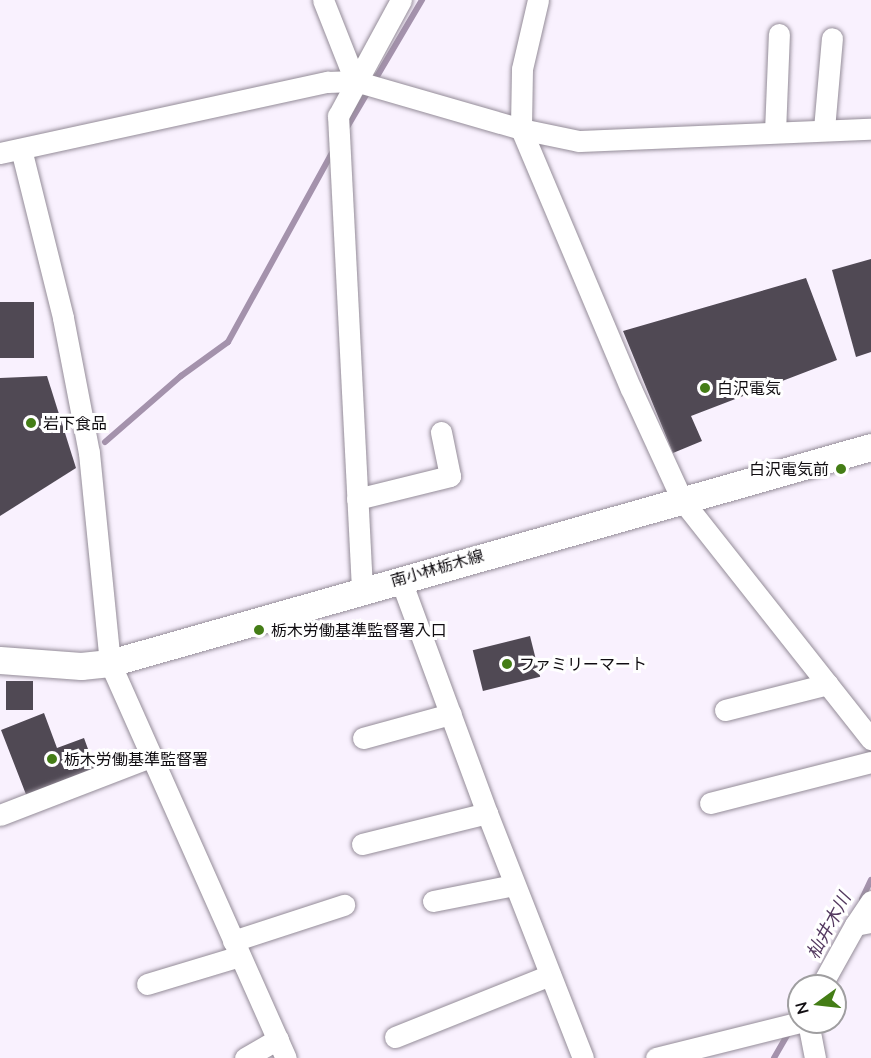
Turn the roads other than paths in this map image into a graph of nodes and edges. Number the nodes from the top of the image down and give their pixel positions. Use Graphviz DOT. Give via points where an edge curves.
graph roads {
  1 [pos="323,0"];
  2 [pos="401,0"];
  3 [pos="538,0"];
  4 [pos="780,34"];
  5 [pos="832,38"];
  6 [pos="355,81"];
  7 [pos="521,129"];
  8 [pos="824,129"];
  9 [pos="871,129"];
  10 [pos="775,132"];
  11 [pos="21,149"];
  12 [pos="0,153"];
  13 [pos="441,432"];
  14 [pos="871,447"];
  15 [pos="357,499"];
  16 [pos="682,500"];
  17 [pos="400,578"];
  18 [pos="362,589"];
  19 [pos="0,660"];
  20 [pos="110,663"];
  21 [pos="828,684"];
  22 [pos="725,710"];
  23 [pos="451,714"];
  24 [pos="363,738"];
  25 [pos="871,739"];
  26 [pos="150,757"];
  27 [pos="871,762"];
  28 [pos="710,804"];
  29 [pos="487,813"];
  30 [pos="0,815"];
  31 [pos="362,844"];
  32 [pos="514,885"];
  33 [pos="433,901"];
  34 [pos="871,901"];
  35 [pos="344,905"];
  36 [pos="863,923"];
  37 [pos="237,949"];
  38 [pos="829,974"];
  39 [pos="550,975"];
  40 [pos="147,984"];
  41 [pos="787,1025"];
  42 [pos="810,1034"];
  43 [pos="395,1037"];
  44 [pos="282,1048"];
  45 [pos="245,1058"];
  46 [pos="584,1058"];
  47 [pos="656,1058"];
  48 [pos="815,1058"];
  1 -- 6 [label="street"];
  2 -- 6 [label="street"];
  3 -- 7 [label="street" via="522,69"];
  4 -- 10 [label="street"];
  5 -- 8 [label="street"];
  6 -- 7 [label="street"];
  6 -- 11 [label="street" via="327,82"];
  6 -- 15 [label="street" via="338,116"];
  7 -- 10 [label="street" via="579,141"];
  7 -- 16 [label="street"];
  8 -- 9 [label="street"];
  8 -- 10 [label="street"];
  11 -- 12 [label="street"];
  11 -- 20 [label="street" via="63,318 89,453"];
  13 -- 15 [label="street" via="450,476"];
  14 -- 16 [label="main road, 南小林栃木線"];
  15 -- 18 [label="street"];
  16 -- 17 [label="main road, 南小林栃木線"];
  16 -- 21 [label="street"];
  17 -- 18 [label="main road, 南小林栃木線"];
  17 -- 23 [label="street"];
  18 -- 20 [label="main road, 南小林栃木線"];
  19 -- 20 [label="main road, 南小林栃木線" via="81,666"];
  20 -- 26 [label="street"];
  21 -- 22 [label="street"];
  21 -- 25 [label="street"];
  23 -- 24 [label="street"];
  23 -- 29 [label="street"];
  26 -- 30 [label="street"];
  26 -- 37 [label="street"];
  27 -- 28 [label="street"];
  29 -- 31 [label="street"];
  29 -- 32 [label="street"];
  32 -- 33 [label="street"];
  32 -- 39 [label="street"];
  34 -- 36 [label="street"];
  35 -- 37 [label="street"];
  36 -- 38 [label="street"];
  37 -- 40 [label="street"];
  37 -- 44 [label="street"];
  39 -- 43 [label="street"];
  39 -- 46 [label="street"];
  41 -- 47 [label="street"];
  42 -- 48 [label="street"];
  44 -- 45 [label="street"];
}
